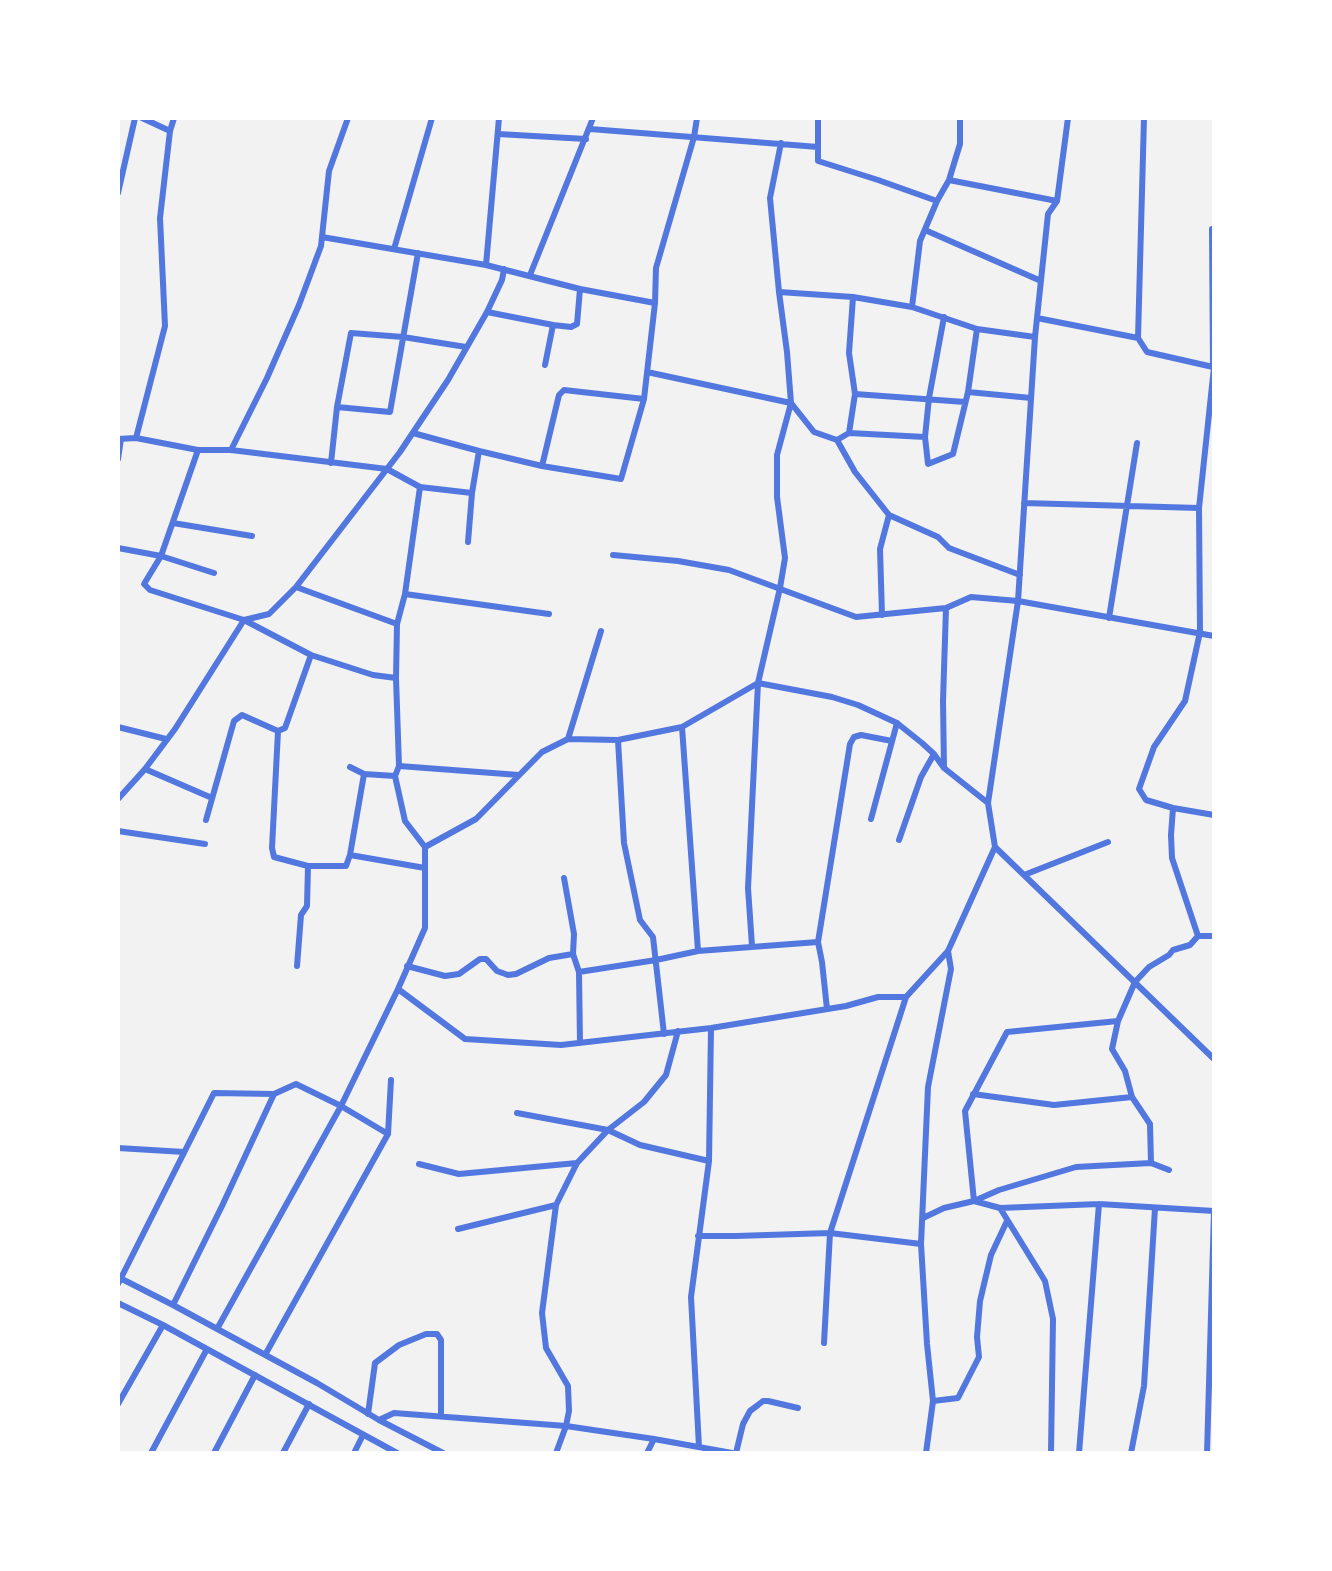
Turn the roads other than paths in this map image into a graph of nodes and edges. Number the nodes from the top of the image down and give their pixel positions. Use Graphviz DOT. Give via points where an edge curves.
graph roads {
  1 [pos="135,118"];
  2 [pos="142,118"];
  3 [pos="174,118"];
  4 [pos="348,118"];
  5 [pos="432,118"];
  6 [pos="499,118"];
  7 [pos="593,118"];
  8 [pos="697,118"];
  9 [pos="818,118"];
  10 [pos="960,118"];
  11 [pos="1068,118"];
  12 [pos="1144,118"];
  13 [pos="590,129"];
  14 [pos="170,131"];
  15 [pos="498,134"];
  16 [pos="694,137"];
  17 [pos="586,139"];
  18 [pos="781,143"];
  19 [pos="818,147"];
  20 [pos="949,180"];
  21 [pos="118,193"];
  22 [pos="937,201"];
  23 [pos="1057,201"];
  24 [pos="1212,229"];
  25 [pos="925,230"];
  26 [pos="322,237"];
  27 [pos="394,249"];
  28 [pos="418,253"];
  29 [pos="486,265"];
  30 [pos="504,269"];
  31 [pos="530,275"];
  32 [pos="1041,281"];
  33 [pos="580,289"];
  34 [pos="779,292"];
  35 [pos="853,297"];
  36 [pos="655,303"];
  37 [pos="912,307"];
  38 [pos="487,312"];
  39 [pos="944,317"];
  40 [pos="1037,318"];
  41 [pos="553,325"];
  42 [pos="977,329"];
  43 [pos="403,337"];
  44 [pos="1035,337"];
  45 [pos="1138,338"];
  46 [pos="466,347"];
  47 [pos="545,365"];
  48 [pos="1214,367"];
  49 [pos="647,372"];
  50 [pos="968,392"];
  51 [pos="855,394"];
  52 [pos="929,398"];
  53 [pos="1031,398"];
  54 [pos="644,399"];
  55 [pos="965,402"];
  56 [pos="791,403"];
  57 [pos="337,407"];
  58 [pos="413,433"];
  59 [pos="849,433"];
  60 [pos="925,437"];
  61 [pos="136,438"];
  62 [pos="120,439"];
  63 [pos="837,440"];
  64 [pos="1137,443"];
  65 [pos="198,450"];
  66 [pos="231,450"];
  67 [pos="479,451"];
  68 [pos="118,459"];
  69 [pos="331,463"];
  70 [pos="542,466"];
  71 [pos="387,469"];
  72 [pos="420,487"];
  73 [pos="472,493"];
  74 [pos="1024,503"];
  75 [pos="1126,506"];
  76 [pos="1199,508"];
  77 [pos="889,515"];
  78 [pos="173,523"];
  79 [pos="252,536"];
  80 [pos="468,542"];
  81 [pos="118,548"];
  82 [pos="613,555"];
  83 [pos="161,556"];
  84 [pos="214,573"];
  85 [pos="1020,575"];
  86 [pos="296,587"];
  87 [pos="780,588"];
  88 [pos="405,594"];
  89 [pos="1018,601"];
  90 [pos="946,608"];
  91 [pos="549,614"];
  92 [pos="882,615"];
  93 [pos="1109,618"];
  94 [pos="244,620"];
  95 [pos="397,624"];
  96 [pos="601,631"];
  97 [pos="1200,632"];
  98 [pos="1214,636"];
  99 [pos="311,655"];
  100 [pos="396,678"];
  101 [pos="758,683"];
  102 [pos="897,723"];
  103 [pos="118,727"];
  104 [pos="682,727"];
  105 [pos="278,731"];
  106 [pos="166,739"];
  107 [pos="568,739"];
  108 [pos="618,740"];
  109 [pos="892,741"];
  110 [pos="934,754"];
  111 [pos="399,766"];
  112 [pos="350,767"];
  113 [pos="944,768"];
  114 [pos="145,769"];
  115 [pos="364,774"];
  116 [pos="519,775"];
  117 [pos="395,776"];
  118 [pos="212,798"];
  119 [pos="118,799"];
  120 [pos="988,803"];
  121 [pos="1173,808"];
  122 [pos="1214,815"];
  123 [pos="871,819"];
  124 [pos="206,820"];
  125 [pos="118,831"];
  126 [pos="899,840"];
  127 [pos="1108,842"];
  128 [pos="205,844"];
  129 [pos="425,847"];
  130 [pos="995,847"];
  131 [pos="350,855"];
  132 [pos="308,866"];
  133 [pos="425,868"];
  134 [pos="1024,875"];
  135 [pos="564,878"];
  136 [pos="1198,936"];
  137 [pos="1214,936"];
  138 [pos="818,942"];
  139 [pos="752,946"];
  140 [pos="698,951"];
  141 [pos="948,951"];
  142 [pos="573,954"];
  143 [pos="656,960"];
  144 [pos="297,966"];
  145 [pos="407,966"];
  146 [pos="579,972"];
  147 [pos="1135,982"];
  148 [pos="398,989"];
  149 [pos="906,997"];
  150 [pos="827,1009"];
  151 [pos="1118,1021"];
  152 [pos="711,1028"];
  153 [pos="678,1031"];
  154 [pos="664,1034"];
  155 [pos="580,1043"];
  156 [pos="1214,1059"];
  157 [pos="391,1080"];
  158 [pos="274,1094"];
  159 [pos="973,1094"];
  160 [pos="1132,1097"];
  161 [pos="341,1106"];
  162 [pos="517,1113"];
  163 [pos="608,1130"];
  164 [pos="388,1134"];
  165 [pos="118,1148"];
  166 [pos="184,1152"];
  167 [pos="709,1161"];
  168 [pos="577,1163"];
  169 [pos="1151,1163"];
  170 [pos="419,1164"];
  171 [pos="1169,1170"];
  172 [pos="974,1201"];
  173 [pos="1099,1204"];
  174 [pos="556,1205"];
  175 [pos="1000,1208"];
  176 [pos="1155,1208"];
  177 [pos="1214,1211"];
  178 [pos="923,1218"];
  179 [pos="1007,1221"];
  180 [pos="458,1229"];
  181 [pos="830,1233"];
  182 [pos="698,1236"];
  183 [pos="921,1244"];
  184 [pos="119,1280"];
  185 [pos="118,1303"];
  186 [pos="173,1305"];
  187 [pos="163,1325"];
  188 [pos="217,1329"];
  189 [pos="824,1343"];
  190 [pos="207,1349"];
  191 [pos="265,1355"];
  192 [pos="255,1375"];
  193 [pos="933,1401"];
  194 [pos="118,1404"];
  195 [pos="309,1404"];
  196 [pos="798,1408"];
  197 [pos="368,1414"];
  198 [pos="441,1416"];
  199 [pos="379,1420"];
  200 [pos="566,1426"];
  201 [pos="363,1435"];
  202 [pos="654,1439"];
  203 [pos="699,1447"];
  204 [pos="151,1453"];
  205 [pos="214,1453"];
  206 [pos="283,1453"];
  207 [pos="354,1453"];
  208 [pos="397,1453"];
  209 [pos="443,1453"];
  210 [pos="556,1453"];
  211 [pos="647,1453"];
  212 [pos="734,1453"];
  213 [pos="926,1453"];
  214 [pos="1051,1453"];
  215 [pos="1079,1453"];
  216 [pos="1131,1453"];
  217 [pos="1207,1453"];
  1 -- 21 [label="street"];
  2 -- 14 [label="street"];
  3 -- 14 [label="street"];
  4 -- 26 [label="street" via="329,171"];
  5 -- 27 [label="street"];
  6 -- 15 [label="street"];
  7 -- 13 [label="street"];
  8 -- 16 [label="street"];
  9 -- 19 [label="street"];
  10 -- 20 [label="street" via="960,144"];
  11 -- 23 [label="street"];
  12 -- 45 [label="street"];
  13 -- 16 [label="street"];
  13 -- 17 [label="street"];
  14 -- 61 [label="street" via="160,218 165,326"];
  15 -- 17 [label="street"];
  15 -- 29 [label="street"];
  16 -- 18 [label="street"];
  16 -- 36 [label="street" via="656,268"];
  17 -- 31 [label="street"];
  18 -- 19 [label="street"];
  18 -- 34 [label="street" via="770,198"];
  19 -- 22 [label="street" via="818,161"];
  20 -- 22 [label="street"];
  20 -- 23 [label="street"];
  22 -- 25 [label="street"];
  23 -- 32 [label="street" via="1048,214"];
  24 -- 48 [label="street"];
  25 -- 32 [label="street"];
  25 -- 37 [label="street"];
  26 -- 27 [label="street"];
  26 -- 66 [label="street" via="299,305"];
  27 -- 28 [label="street"];
  28 -- 29 [label="street"];
  28 -- 43 [label="street"];
  29 -- 30 [label="street"];
  30 -- 31 [label="street"];
  30 -- 38 [label="street"];
  31 -- 33 [label="street"];
  32 -- 40 [label="street"];
  33 -- 36 [label="street"];
  33 -- 41 [label="street" via="577,324"];
  34 -- 35 [label="street"];
  34 -- 56 [label="street"];
  35 -- 37 [label="street"];
  35 -- 51 [label="street" via="849,353"];
  36 -- 49 [label="street"];
  37 -- 39 [label="street"];
  38 -- 41 [label="street"];
  38 -- 46 [label="street"];
  39 -- 42 [label="street"];
  39 -- 52 [label="street"];
  40 -- 44 [label="street"];
  40 -- 45 [label="street"];
  41 -- 47 [label="street"];
  42 -- 44 [label="street"];
  42 -- 50 [label="street"];
  43 -- 46 [label="street"];
  43 -- 57 [label="street" via="351,333"];
  43 -- 57 [label="street" via="390,412"];
  44 -- 53 [label="street"];
  45 -- 48 [label="street" via="1147,352"];
  46 -- 58 [label="street"];
  48 -- 76 [label="street"];
  49 -- 54 [label="street"];
  49 -- 56 [label="street"];
  50 -- 53 [label="street"];
  50 -- 55 [label="street"];
  51 -- 52 [label="street"];
  51 -- 59 [label="street"];
  52 -- 55 [label="street"];
  52 -- 60 [label="street"];
  53 -- 74 [label="street"];
  54 -- 70 [label="street" via="564,390"];
  54 -- 70 [label="street" via="621,479"];
  55 -- 60 [label="street" via="953,454 928,464"];
  56 -- 63 [label="street" via="814,432"];
  56 -- 87 [label="street" via="777,455 785,558"];
  57 -- 69 [label="street"];
  58 -- 67 [label="street"];
  58 -- 71 [label="street"];
  59 -- 60 [label="street"];
  59 -- 63 [label="street"];
  61 -- 62 [label="street"];
  61 -- 65 [label="street"];
  62 -- 68 [label="street"];
  63 -- 77 [label="street"];
  64 -- 75 [label="street"];
  65 -- 66 [label="street"];
  65 -- 78 [label="street"];
  66 -- 69 [label="street"];
  67 -- 70 [label="street"];
  67 -- 73 [label="street"];
  69 -- 71 [label="street"];
  71 -- 72 [label="street"];
  71 -- 86 [label="street"];
  72 -- 73 [label="street"];
  72 -- 88 [label="street"];
  73 -- 80 [label="street"];
  74 -- 75 [label="street"];
  74 -- 85 [label="street"];
  75 -- 76 [label="street"];
  75 -- 93 [label="street"];
  76 -- 97 [label="street"];
  77 -- 85 [label="street" via="938,537 949,548"];
  77 -- 92 [label="street" via="880,549"];
  78 -- 79 [label="street"];
  78 -- 83 [label="street"];
  81 -- 83 [label="street"];
  82 -- 87 [label="street" via="729,570"];
  83 -- 84 [label="street"];
  83 -- 94 [label="street" via="144,584 150,590"];
  85 -- 89 [label="street"];
  86 -- 94 [label="street" via="269,614"];
  86 -- 95 [label="street"];
  87 -- 92 [label="street" via="856,617"];
  87 -- 101 [label="street"];
  88 -- 91 [label="street"];
  88 -- 95 [label="street"];
  89 -- 90 [label="street" via="971,597"];
  89 -- 93 [label="street"];
  89 -- 120 [label="street"];
  90 -- 92 [label="street"];
  90 -- 113 [label="street"];
  93 -- 97 [label="street"];
  94 -- 99 [label="street"];
  94 -- 106 [label="street"];
  95 -- 100 [label="street"];
  96 -- 107 [label="street"];
  97 -- 98 [label="street"];
  97 -- 121 [label="street" via="1185,701 1154,747 1139,789 1146,800"];
  99 -- 100 [label="street"];
  99 -- 105 [label="street" via="285,728"];
  100 -- 111 [label="street"];
  101 -- 102 [label="street" via="832,697"];
  101 -- 104 [label="street"];
  101 -- 139 [label="street" via="748,888"];
  102 -- 109 [label="street"];
  102 -- 110 [label="street"];
  103 -- 106 [label="street"];
  104 -- 108 [label="street"];
  104 -- 140 [label="street"];
  105 -- 118 [label="street" via="242,715 234,721"];
  105 -- 132 [label="street" via="274,857"];
  106 -- 114 [label="street"];
  107 -- 108 [label="street"];
  107 -- 116 [label="street" via="542,752"];
  108 -- 143 [label="street" via="624,843 640,920 653,937"];
  109 -- 123 [label="street"];
  109 -- 138 [label="street" via="861,735 850,744"];
  110 -- 113 [label="street"];
  110 -- 126 [label="street"];
  111 -- 116 [label="street"];
  111 -- 117 [label="street"];
  112 -- 115 [label="street"];
  113 -- 120 [label="street"];
  114 -- 118 [label="street"];
  114 -- 119 [label="street"];
  115 -- 117 [label="street"];
  115 -- 131 [label="street"];
  116 -- 129 [label="street" via="476,819"];
  117 -- 129 [label="street" via="405,821"];
  118 -- 124 [label="street"];
  120 -- 130 [label="street"];
  121 -- 122 [label="street"];
  121 -- 136 [label="street" via="1172,858"];
  125 -- 128 [label="street"];
  127 -- 134 [label="street"];
  129 -- 133 [label="street"];
  130 -- 134 [label="street"];
  130 -- 141 [label="street"];
  131 -- 132 [label="street" via="346,866"];
  131 -- 133 [label="street"];
  132 -- 144 [label="street"];
  133 -- 145 [label="street" via="425,928"];
  134 -- 147 [label="street"];
  135 -- 142 [label="street"];
  136 -- 137 [label="street"];
  136 -- 147 [label="street"];
  138 -- 139 [label="street"];
  138 -- 150 [label="street"];
  139 -- 140 [label="street"];
  140 -- 143 [label="street"];
  141 -- 149 [label="street"];
  141 -- 178 [label="street" via="951,969 928,1087"];
  142 -- 145 [label="street" via="508,975 486,959 445,976"];
  142 -- 146 [label="street"];
  143 -- 146 [label="street"];
  143 -- 154 [label="street"];
  145 -- 148 [label="street"];
  146 -- 155 [label="street"];
  147 -- 151 [label="street"];
  147 -- 156 [label="street"];
  148 -- 155 [label="street" via="465,1039"];
  148 -- 161 [label="street"];
  149 -- 150 [label="street" via="878,997"];
  149 -- 181 [label="street"];
  150 -- 152 [label="street"];
  151 -- 159 [label="street" via="1007,1032"];
  151 -- 160 [label="street" via="1112,1049"];
  152 -- 153 [label="street"];
  152 -- 167 [label="street"];
  153 -- 154 [label="street"];
  153 -- 163 [label="street" via="666,1075 644,1102"];
  154 -- 155 [label="street"];
  157 -- 164 [label="street"];
  158 -- 161 [label="street" via="296,1084"];
  158 -- 166 [label="street" via="214,1093"];
  158 -- 186 [label="street"];
  159 -- 160 [label="street" via="1054,1105"];
  159 -- 172 [label="street" via="965,1111"];
  160 -- 169 [label="street" via="1150,1124"];
  161 -- 164 [label="street"];
  161 -- 188 [label="street"];
  162 -- 163 [label="street"];
  163 -- 167 [label="street" via="640,1145"];
  163 -- 168 [label="street"];
  164 -- 191 [label="street"];
  165 -- 166 [label="street"];
  166 -- 184 [label="street"];
  167 -- 182 [label="street"];
  168 -- 170 [label="street" via="459,1174"];
  168 -- 174 [label="street"];
  169 -- 171 [label="street"];
  169 -- 172 [label="street" via="1076,1167"];
  172 -- 175 [label="street"];
  172 -- 178 [label="street"];
  173 -- 175 [label="street"];
  173 -- 176 [label="street"];
  173 -- 215 [label="street"];
  174 -- 180 [label="street"];
  174 -- 200 [label="street" via="542,1313 546,1348 568,1386"];
  175 -- 179 [label="street"];
  176 -- 177 [label="street"];
  176 -- 216 [label="street" via="1144,1386"];
  177 -- 217 [label="street"];
  178 -- 183 [label="street"];
  179 -- 193 [label="street" via="991,1255 980,1301 979,1357 958,1398"];
  179 -- 214 [label="street" via="1045,1281 1053,1319"];
  181 -- 182 [label="street"];
  181 -- 183 [label="street"];
  181 -- 189 [label="street"];
  182 -- 203 [label="street" via="691,1297"];
  183 -- 193 [label="street"];
  184 -- 186 [label="street"];
  185 -- 187 [label="street"];
  186 -- 188 [label="street"];
  187 -- 190 [label="street"];
  187 -- 194 [label="street"];
  188 -- 191 [label="street"];
  190 -- 192 [label="street"];
  190 -- 204 [label="street"];
  191 -- 197 [label="street"];
  192 -- 195 [label="street"];
  192 -- 205 [label="street"];
  193 -- 213 [label="street"];
  195 -- 201 [label="street"];
  195 -- 206 [label="street"];
  196 -- 212 [label="street" via="763,1401 750,1411"];
  197 -- 198 [label="street" via="375,1363 399,1345 437,1334"];
  197 -- 199 [label="street"];
  198 -- 199 [label="street" via="394,1413"];
  198 -- 200 [label="street"];
  199 -- 209 [label="street"];
  200 -- 202 [label="street"];
  200 -- 210 [label="street"];
  201 -- 207 [label="street"];
  201 -- 208 [label="street"];
  202 -- 203 [label="street"];
  202 -- 211 [label="street"];
  203 -- 212 [label="street"];
}
